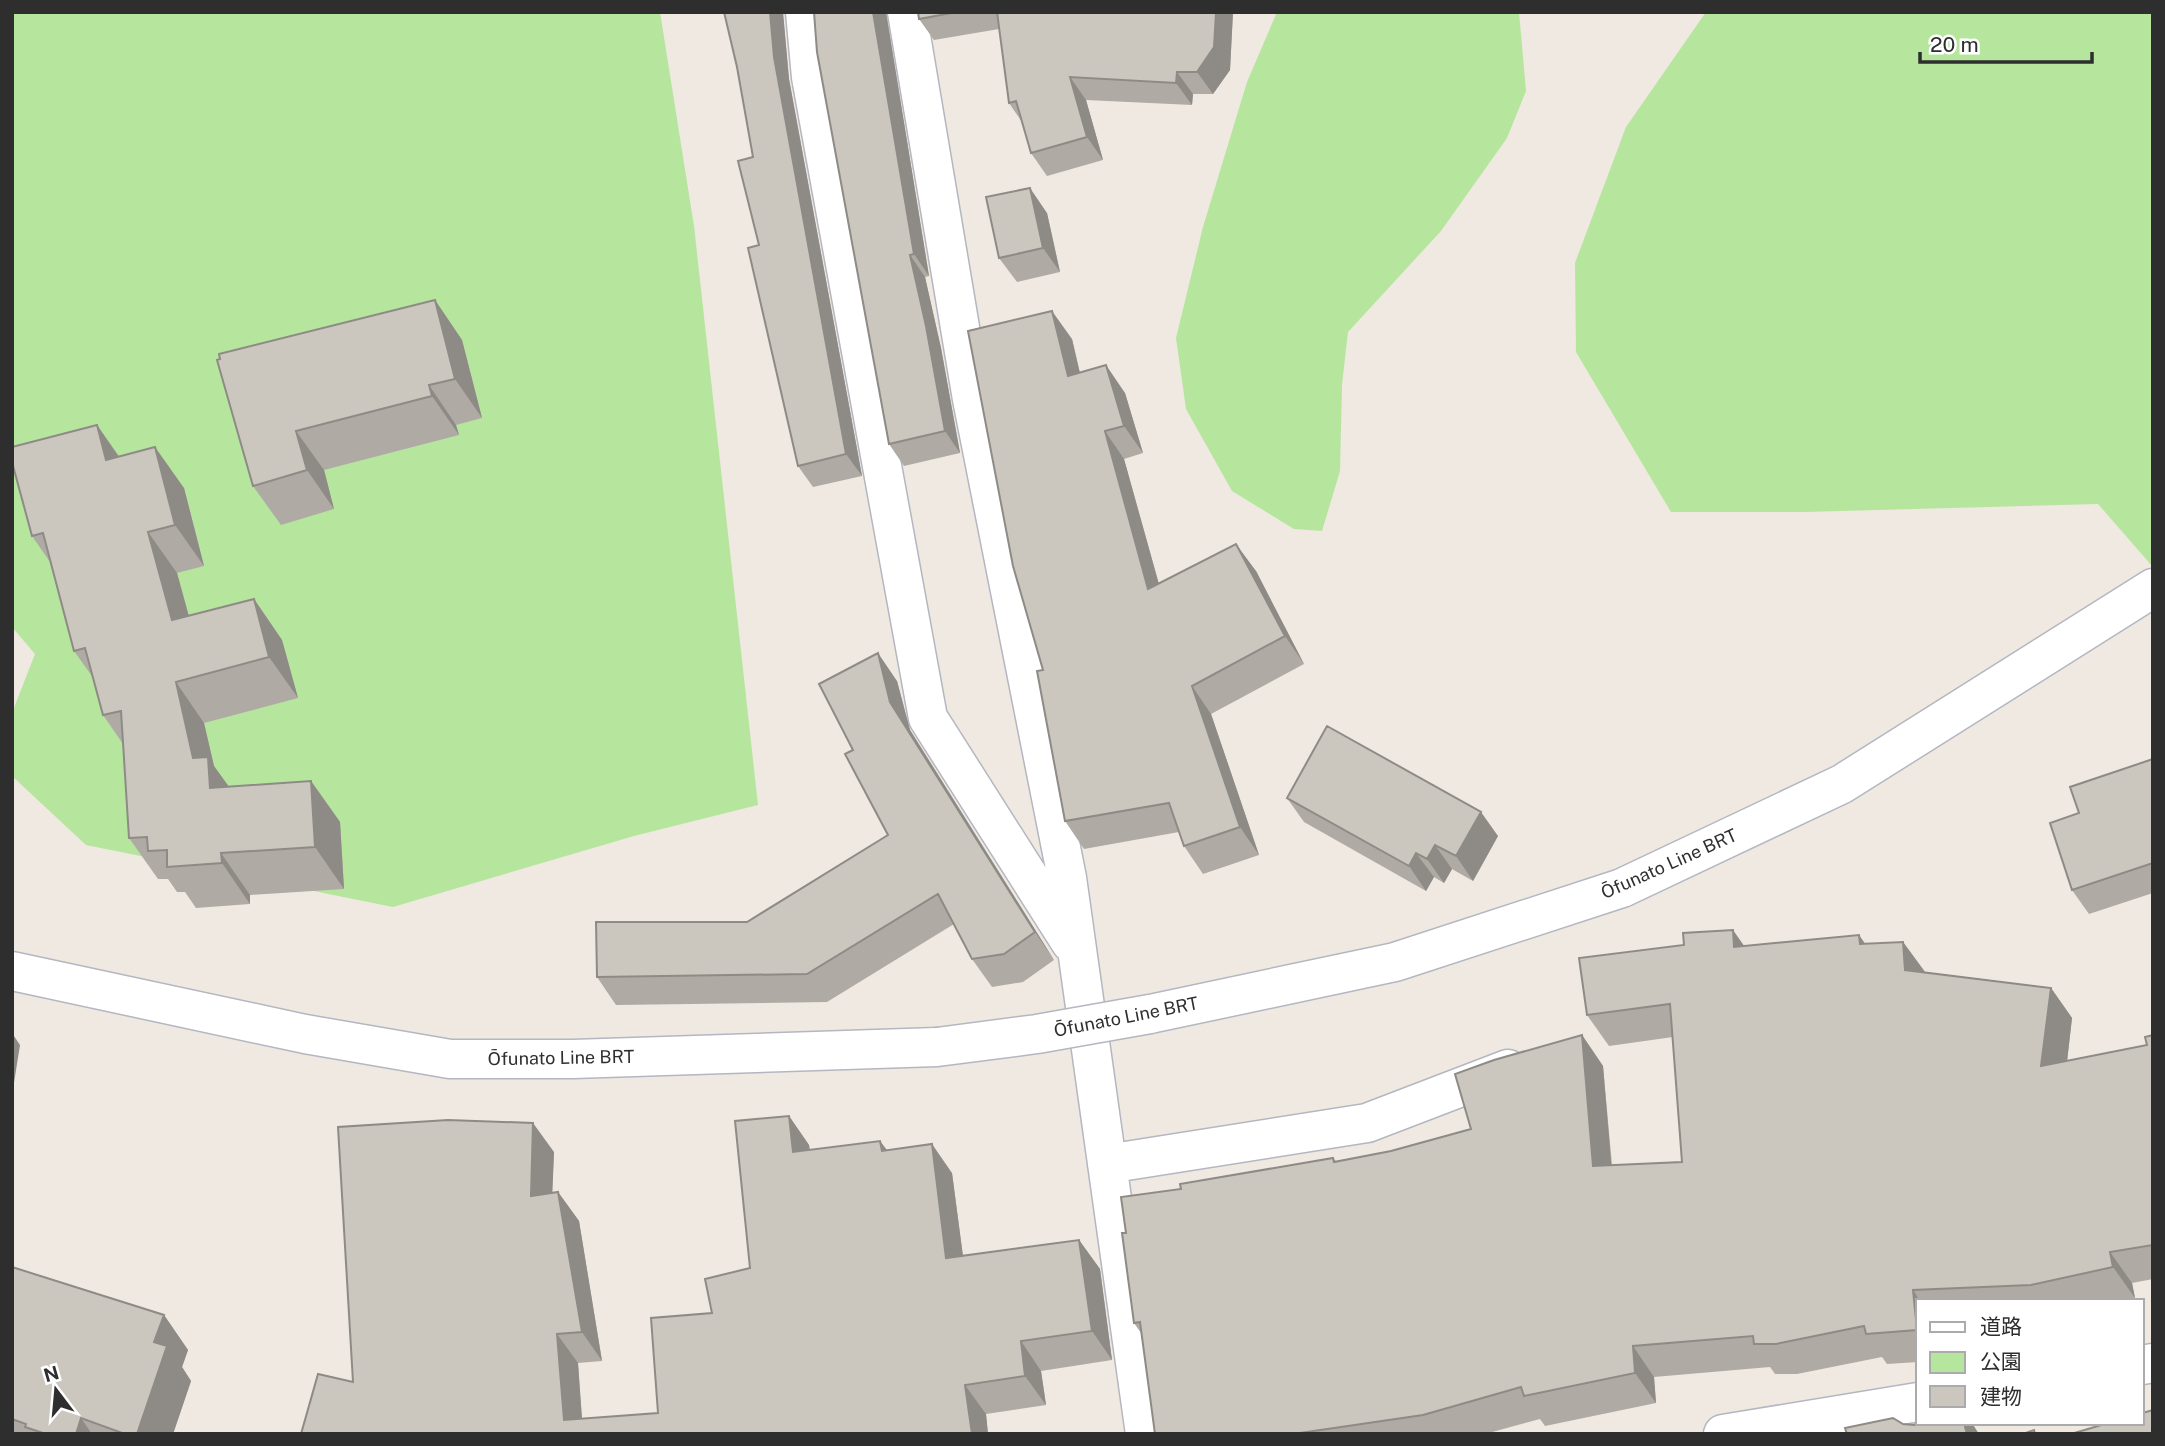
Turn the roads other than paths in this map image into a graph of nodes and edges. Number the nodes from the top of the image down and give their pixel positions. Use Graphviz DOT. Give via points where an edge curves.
graph roads {
  1 [pos="805,12"];
  2 [pos="907,12"];
  3 [pos="2153,587"];
  4 [pos="1078,953"];
  5 [pos="12,971"];
  6 [pos="1546,1055"];
  7 [pos="1107,1164"];
  8 [pos="1916,1402"];
  9 [pos="1144,1434"];
  10 [pos="1723,1434"];
  1 -- 4 [label="street" via="811,77 928,718"];
  2 -- 4 [label="street" via="972,399"];
  3 -- 5 [label="street, Ōfunato Line BRT, bridge" via="1842,784 1622,888 1395,962 1150,1014 937,1047 450,1059 304,1034"];
  4 -- 7 [label="street"];
  6 -- 7 [label="street" via="1367,1123"];
  7 -- 9 [label="street"];
  8 -- 10 [label="street"];
}
